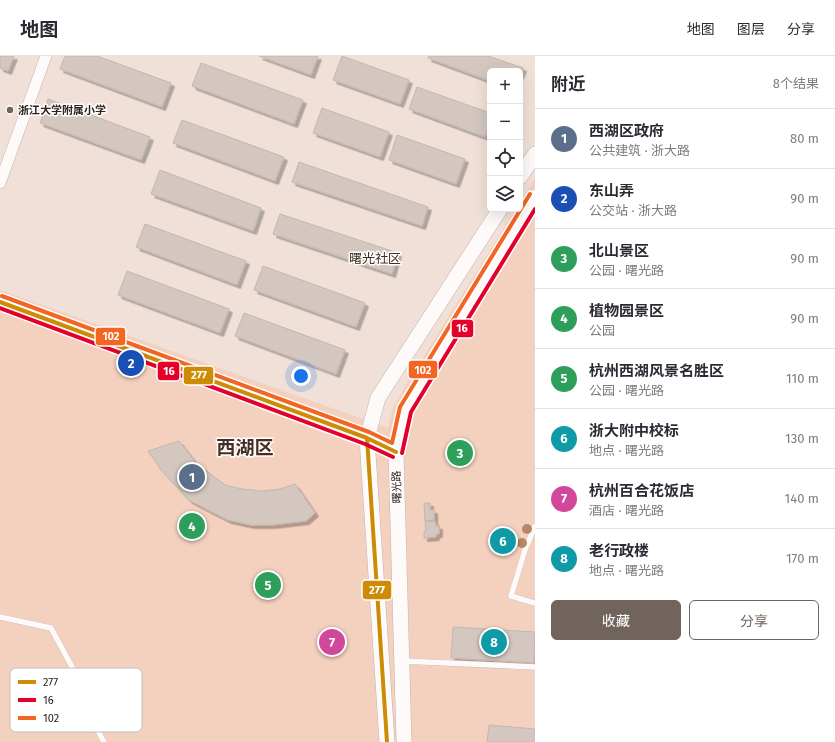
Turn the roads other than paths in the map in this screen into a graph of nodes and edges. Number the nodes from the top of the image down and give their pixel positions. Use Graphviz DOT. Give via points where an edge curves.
graph roads {
  1 [pos="46,56"];
  2 [pos="535,154"];
  3 [pos="521,176"];
  4 [pos="0,183"];
  5 [pos="535,197"];
  6 [pos="498,212"];
  7 [pos="0,302"];
  8 [pos="367,438"];
  9 [pos="396,452"];
  10 [pos="535,526"];
  11 [pos="535,603"];
  12 [pos="0,617"];
  13 [pos="402,661"];
  14 [pos="73,668"];
  15 [pos="535,668"];
  16 [pos="99,732"];
  17 [pos="104,742"];
  18 [pos="387,742"];
  19 [pos="404,742"];
  1 -- 4 [label="street"];
  2 -- 3 [label="main road"];
  5 -- 9 [label="main road, 曙光路" via="405,410"];
  6 -- 8 [label="main road" via="378,398"];
  7 -- 8 [label="main road"];
  8 -- 9 [label="main road"];
  8 -- 18 [label="main road"];
  9 -- 13 [label="main road, 曙光路"];
  10 -- 11 [label="lane" via="511,596"];
  12 -- 14 [label="lane" via="51,628"];
  13 -- 15 [label="lane"];
  13 -- 19 [label="main road, 曙光路"];
  16 -- 17 [label="lane"];
}
